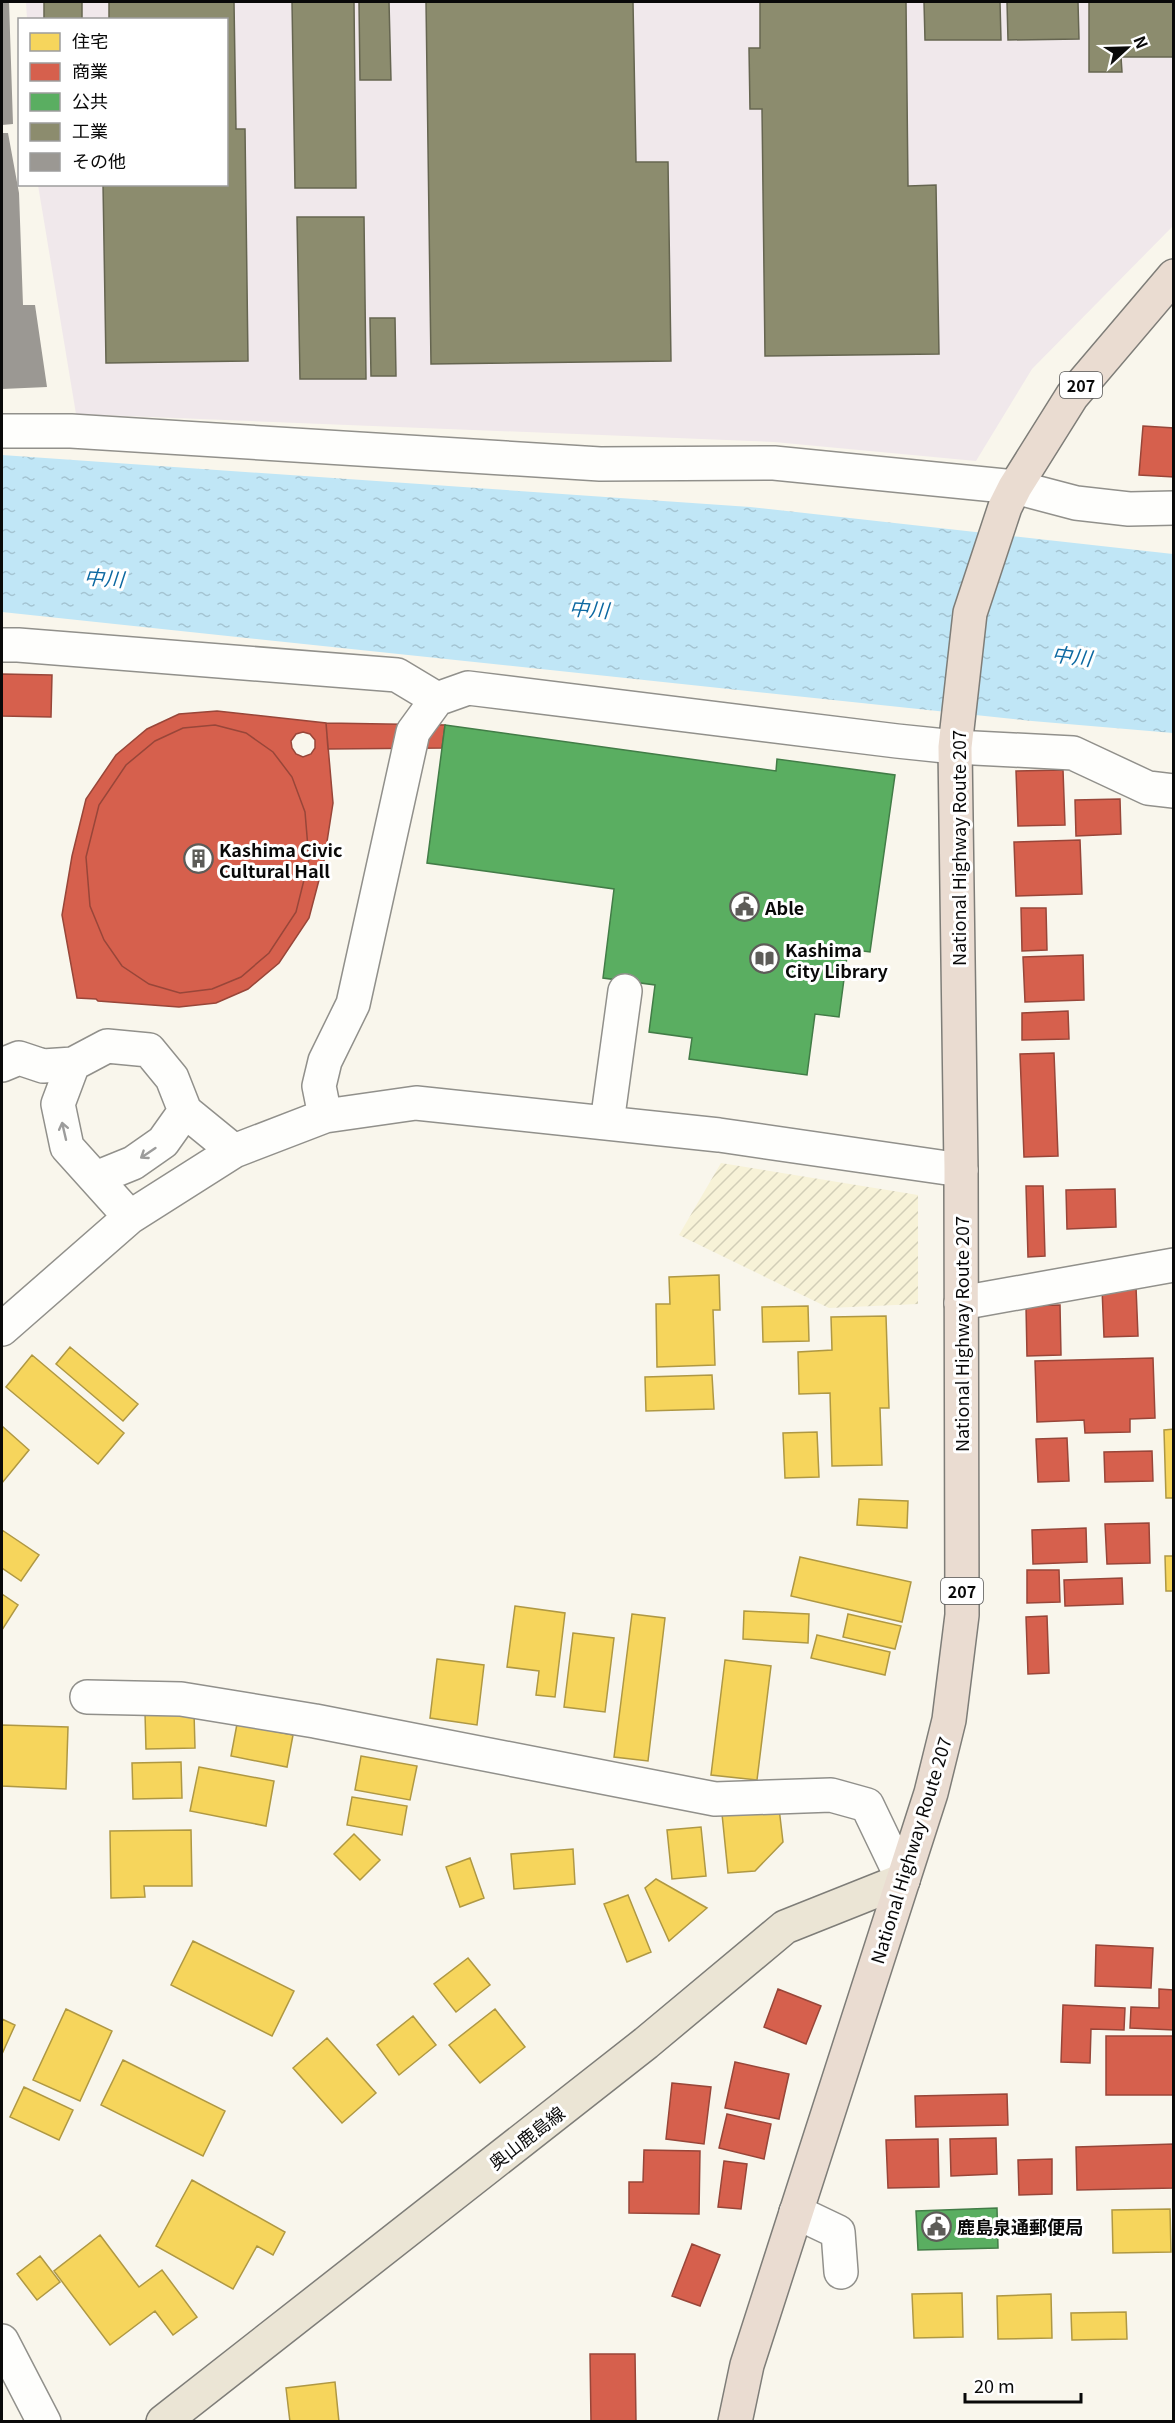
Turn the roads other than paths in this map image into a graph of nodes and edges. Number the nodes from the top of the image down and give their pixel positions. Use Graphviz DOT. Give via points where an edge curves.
graph roads {
  1 [pos="1173,276"];
  2 [pos="2,431"];
  3 [pos="1010,497"];
  4 [pos="1173,508"];
  5 [pos="2,645"];
  6 [pos="436,699"];
  7 [pos="956,737"];
  8 [pos="1173,791"];
  9 [pos="625,991"];
  10 [pos="73,1064"];
  11 [pos="2,1065"];
  12 [pos="185,1111"];
  13 [pos="325,1116"];
  14 [pos="607,1124"];
  15 [pos="234,1151"];
  16 [pos="961,1170"];
  17 [pos="96,1178"];
  18 [pos="130,1217"];
  19 [pos="1173,1265"];
  20 [pos="961,1303"];
  21 [pos="2,1329"];
  22 [pos="87,1697"];
  23 [pos="903,1880"];
  24 [pos="796,2212"];
  25 [pos="841,2272"];
  26 [pos="2,2341"];
  27 [pos="44,2421"];
  28 [pos="163,2421"];
  29 [pos="735,2421"];
  1 -- 3 [label="highway, National Highway Route 207 / 207" via="1072,396"];
  2 -- 3 [label="street" via="71,431 600,464 774,463"];
  3 -- 4 [label="street" via="1129,509"];
  3 -- 7 [label="highway, National Highway Route 207 / 207" via="970,613"];
  5 -- 6 [label="street" via="397,675"];
  6 -- 7 [label="street" via="468,688"];
  6 -- 13 [label="street" via="413,732 353,1004 325,1062 319,1086"];
  7 -- 8 [label="street" via="1073,753 1148,788"];
  7 -- 16 [label="highway, National Highway Route 207 / 207"];
  9 -- 14 [label="street"];
  10 -- 11 [label="street" via="43,1066 19,1058"];
  10 -- 12 [label="street" via="107,1046 149,1050 172,1078"];
  17 -- 10 [label="street, one-way" via="67,1147 58,1104"];
  12 -- 15 [label="street"];
  12 -- 17 [label="street, one-way" via="163,1142 133,1163"];
  13 -- 14 [label="street" via="416,1103"];
  13 -- 15 [label="street"];
  14 -- 16 [label="street" via="719,1135"];
  15 -- 18 [label="street"];
  16 -- 20 [label="highway, National Highway Route 207 / 207"];
  17 -- 18 [label="street"];
  18 -- 21 [label="street"];
  19 -- 20 [label="street"];
  20 -- 23 [label="highway, National Highway Route 207 / 207" via="962,1615 949,1720"];
  22 -- 23 [label="street" via="181,1699 315,1721 715,1799 831,1795 867,1804"];
  23 -- 24 [label="highway, National Highway Route 207 / 207"];
  23 -- 28 [label="main road, 奥山鹿島線" via="784,1927 646,2043"];
  24 -- 25 [label="street" via="838,2232"];
  24 -- 29 [label="highway, National Highway Route 207 / 207" via="747,2365"];
  26 -- 27 [label="street"];
}
